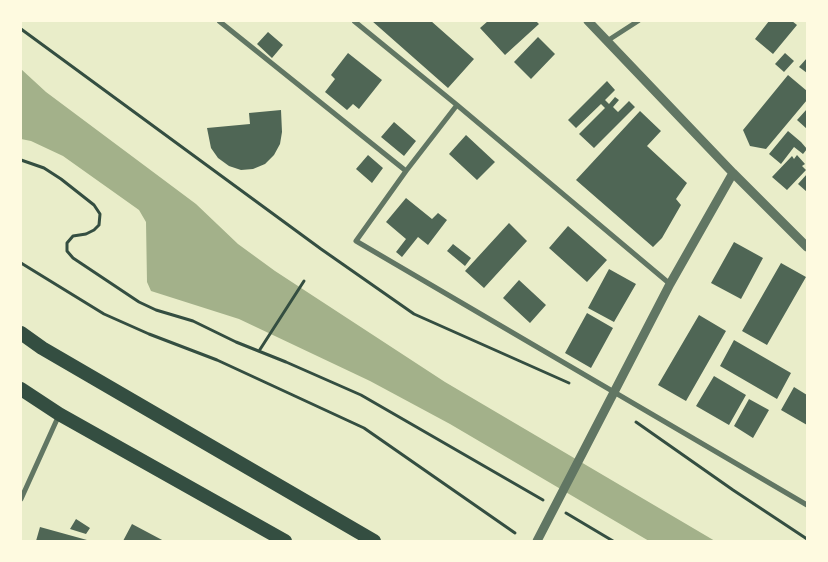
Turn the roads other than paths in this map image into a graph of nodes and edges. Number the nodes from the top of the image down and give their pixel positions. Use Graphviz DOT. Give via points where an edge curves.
graph roads {
  1 [pos="218,21"];
  2 [pos="354,21"];
  3 [pos="588,21"];
  4 [pos="638,21"];
  5 [pos="607,41"];
  6 [pos="457,105"];
  7 [pos="406,171"];
  8 [pos="733,173"];
  9 [pos="807,247"];
  10 [pos="670,284"];
  11 [pos="21,333"];
  12 [pos="21,389"];
  13 [pos="614,392"];
  14 [pos="59,414"];
  15 [pos="21,499"];
  16 [pos="807,505"];
  17 [pos="538,539"];
  18 [pos="285,541"];
  19 [pos="374,541"];
  1 -- 7 [label="street"];
  2 -- 6 [label="street"];
  3 -- 5 [label="street"];
  4 -- 5 [label="street"];
  5 -- 8 [label="street"];
  6 -- 7 [label="street"];
  6 -- 10 [label="street"];
  7 -- 13 [label="street" via="356,241"];
  8 -- 9 [label="street"];
  8 -- 10 [label="street"];
  10 -- 13 [label="street"];
  11 -- 19 [label="highway" via="50,353"];
  12 -- 14 [label="highway"];
  13 -- 16 [label="street"];
  13 -- 17 [label="street"];
  14 -- 15 [label="street"];
  14 -- 18 [label="highway"];
}
